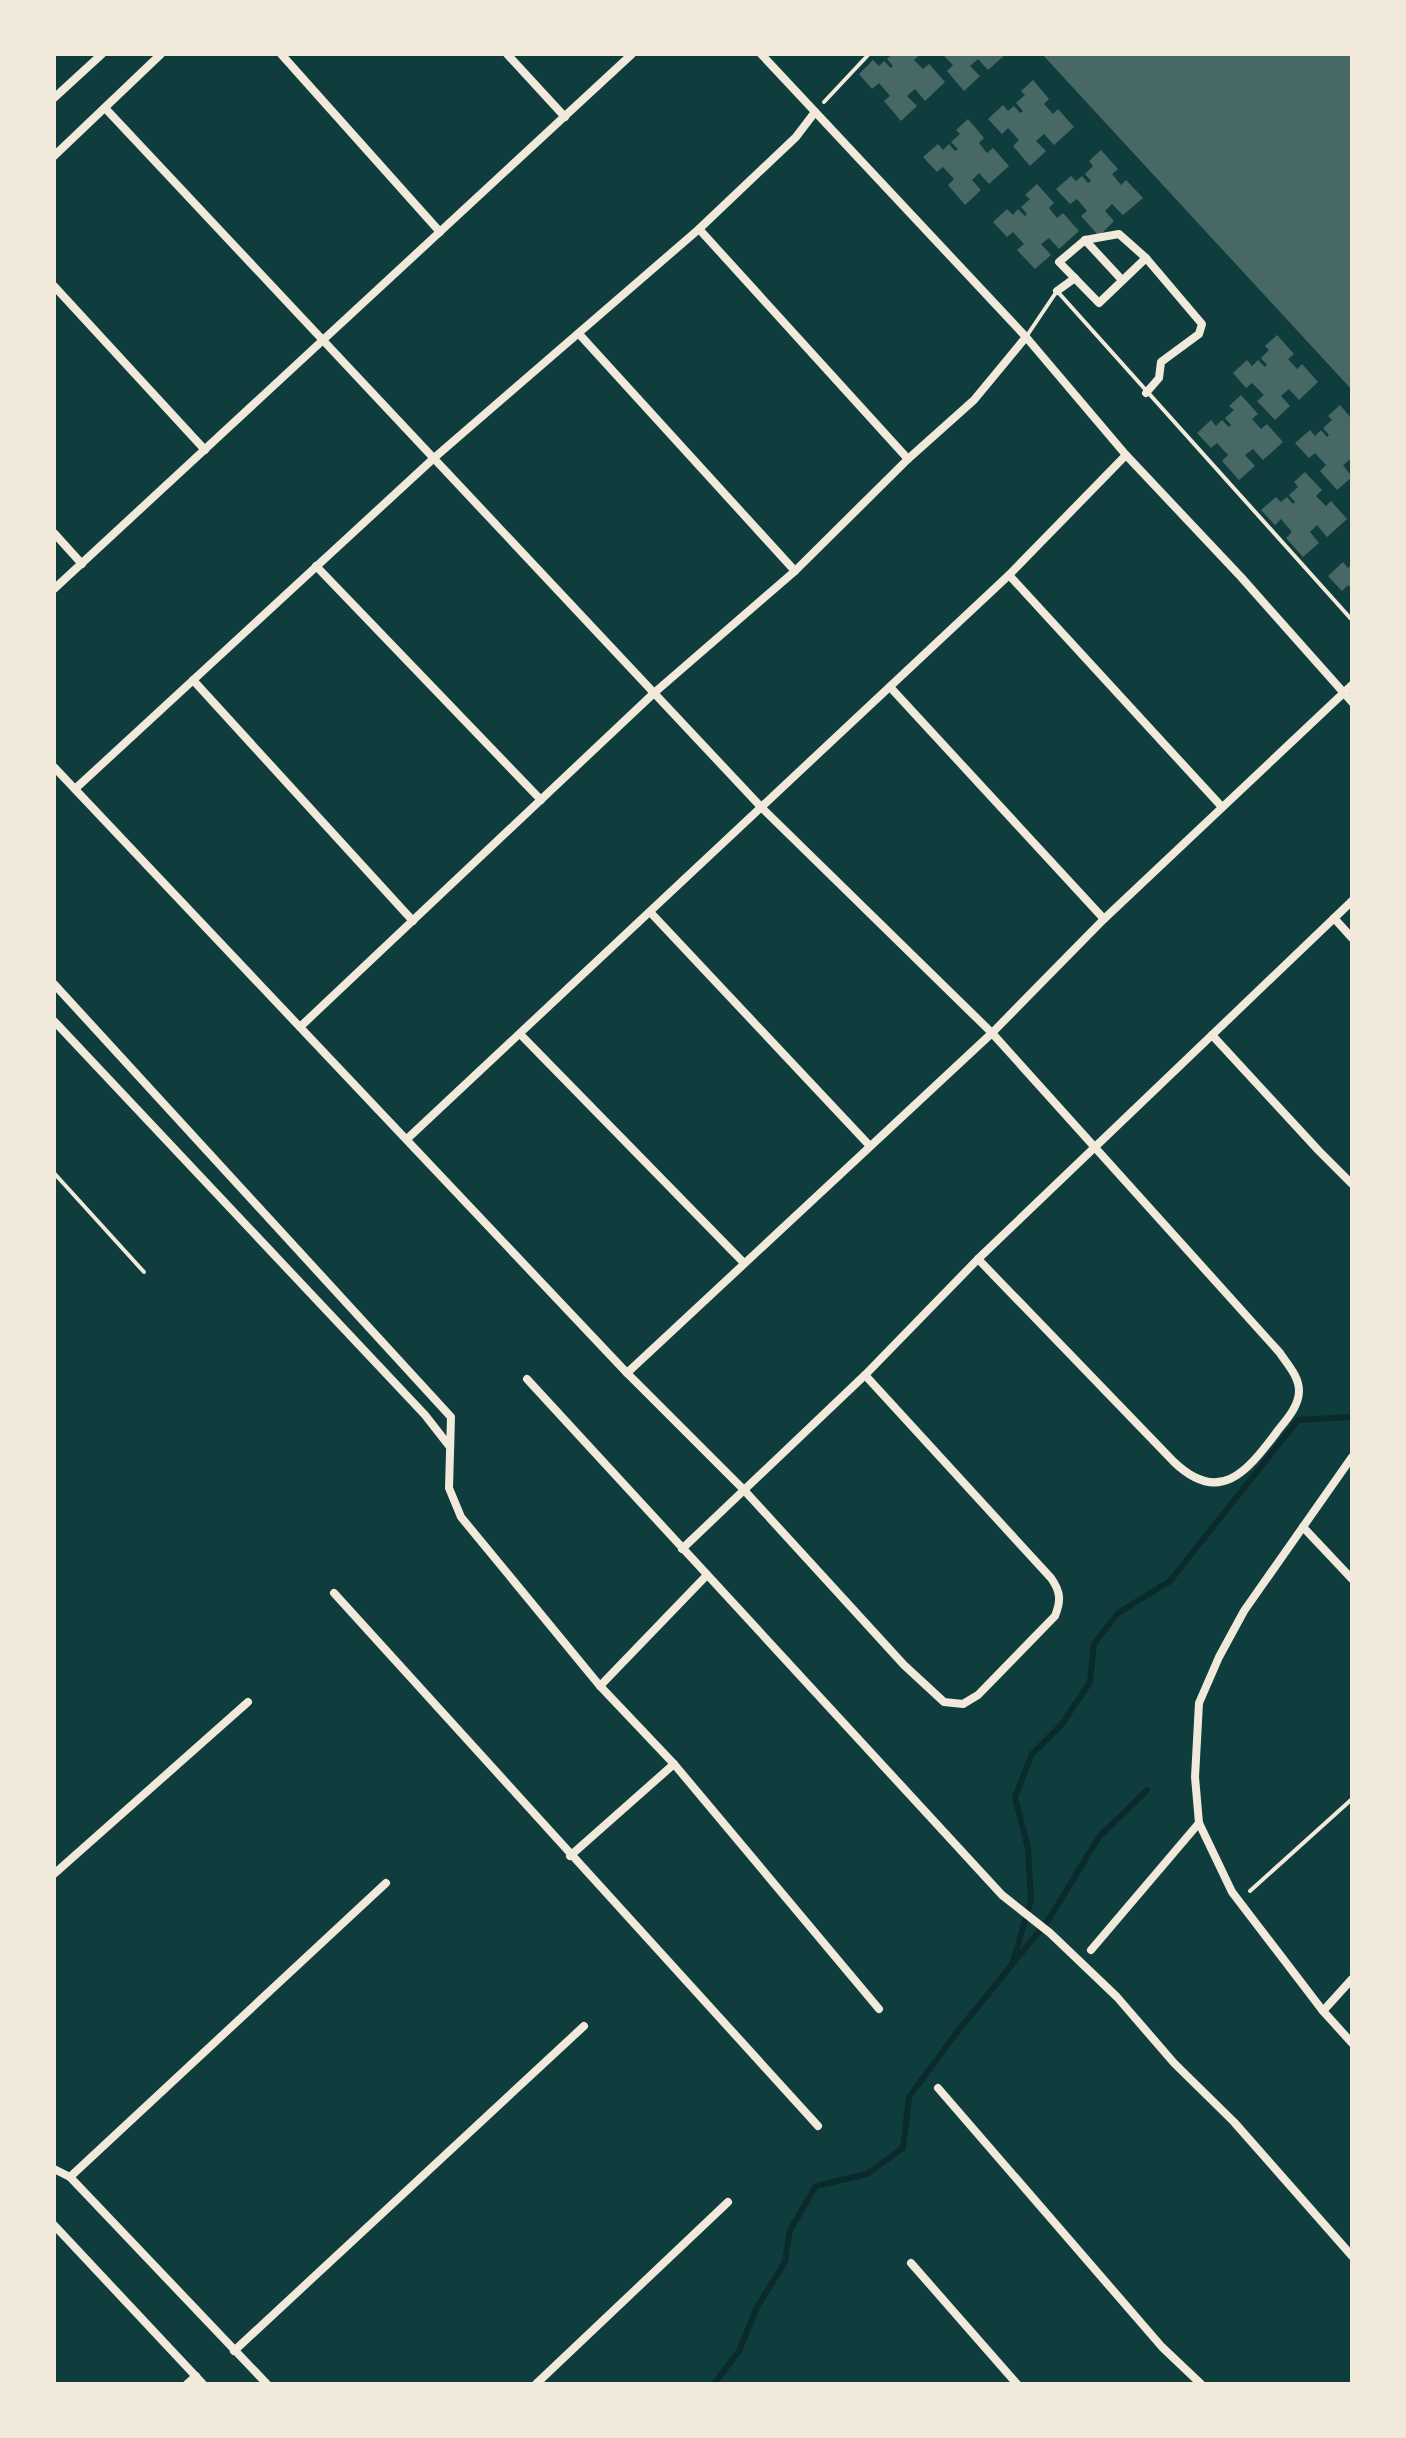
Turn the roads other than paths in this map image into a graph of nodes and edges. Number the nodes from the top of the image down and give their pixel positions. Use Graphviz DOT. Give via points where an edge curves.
graph roads {
  1 [pos="102,54"];
  2 [pos="161,54"];
  3 [pos="281,54"];
  4 [pos="507,54"];
  5 [pos="632,54"];
  6 [pos="761,54"];
  7 [pos="54,98"];
  8 [pos="105,108"];
  9 [pos="815,112"];
  10 [pos="565,117"];
  11 [pos="54,156"];
  12 [pos="699,229"];
  13 [pos="440,232"];
  14 [pos="1085,240"];
  15 [pos="1146,258"];
  16 [pos="1075,278"];
  17 [pos="1122,280"];
  18 [pos="54,286"];
  19 [pos="1057,291"];
  20 [pos="580,335"];
  21 [pos="1026,337"];
  22 [pos="323,340"];
  23 [pos="1146,393"];
  24 [pos="205,450"];
  25 [pos="1126,455"];
  26 [pos="434,458"];
  27 [pos="908,459"];
  28 [pos="54,533"];
  29 [pos="82,564"];
  30 [pos="316,566"];
  31 [pos="795,571"];
  32 [pos="1009,575"];
  33 [pos="54,589"];
  34 [pos="1352,620"];
  35 [pos="193,680"];
  36 [pos="1352,685"];
  37 [pos="890,687"];
  38 [pos="654,693"];
  39 [pos="1344,693"];
  40 [pos="1352,702"];
  41 [pos="54,767"];
  42 [pos="75,789"];
  43 [pos="541,800"];
  44 [pos="1222,807"];
  45 [pos="762,808"];
  46 [pos="1352,901"];
  47 [pos="651,913"];
  48 [pos="1334,918"];
  49 [pos="1104,919"];
  50 [pos="413,921"];
  51 [pos="1352,938"];
  52 [pos="54,984"];
  53 [pos="54,1021"];
  54 [pos="300,1027"];
  55 [pos="992,1033"];
  56 [pos="520,1034"];
  57 [pos="1212,1035"];
  58 [pos="407,1139"];
  59 [pos="869,1145"];
  60 [pos="1095,1147"];
  61 [pos="54,1173"];
  62 [pos="1352,1184"];
  63 [pos="978,1259"];
  64 [pos="744,1263"];
  65 [pos="144,1272"];
  66 [pos="627,1373"];
  67 [pos="865,1375"];
  68 [pos="527,1379"];
  69 [pos="450,1447"];
  70 [pos="1352,1457"];
  71 [pos="744,1490"];
  72 [pos="1303,1527"];
  73 [pos="682,1549"];
  74 [pos="707,1575"];
  75 [pos="1352,1579"];
  76 [pos="334,1593"];
  77 [pos="600,1686"];
  78 [pos="248,1702"];
  79 [pos="674,1764"];
  80 [pos="1199,1823"];
  81 [pos="570,1856"];
  82 [pos="54,1874"];
  83 [pos="386,1883"];
  84 [pos="1091,1950"];
  85 [pos="1352,1979"];
  86 [pos="879,2009"];
  87 [pos="1323,2011"];
  88 [pos="584,2026"];
  89 [pos="1352,2043"];
  90 [pos="938,2088"];
  91 [pos="818,2126"];
  92 [pos="54,2169"];
  93 [pos="70,2177"];
  94 [pos="728,2202"];
  95 [pos="54,2225"];
  96 [pos="1352,2256"];
  97 [pos="911,2263"];
  98 [pos="234,2351"];
  99 [pos="196,2376"];
  100 [pos="187,2384"];
  101 [pos="203,2384"];
  102 [pos="267,2384"];
  103 [pos="536,2384"];
  104 [pos="1017,2384"];
  105 [pos="1201,2384"];
  1 -- 7 [label="street"];
  2 -- 8 [label="street"];
  3 -- 13 [label="street"];
  4 -- 10 [label="street"];
  5 -- 10 [label="street"];
  6 -- 9 [label="street"];
  8 -- 11 [label="street"];
  8 -- 22 [label="street"];
  9 -- 12 [label="street" via="796,137"];
  9 -- 21 [label="street"];
  10 -- 13 [label="street"];
  12 -- 20 [label="street"];
  12 -- 27 [label="street"];
  13 -- 22 [label="street"];
  14 -- 15 [label="street" via="1119,234"];
  14 -- 16 [label="street" via="1059,262"];
  14 -- 17 [label="street"];
  15 -- 17 [label="street"];
  15 -- 23 [label="street" via="1202,324 1199,334 1161,362 1159,378"];
  16 -- 17 [label="street" via="1099,303"];
  16 -- 19 [label="street"];
  18 -- 24 [label="street"];
  19 -- 21 [label="lane"];
  19 -- 23 [label="lane"];
  20 -- 26 [label="street"];
  20 -- 31 [label="street"];
  21 -- 25 [label="street"];
  21 -- 27 [label="street" via="974,400"];
  22 -- 24 [label="street"];
  22 -- 26 [label="street"];
  23 -- 34 [label="lane"];
  24 -- 29 [label="street"];
  25 -- 32 [label="street"];
  25 -- 39 [label="street"];
  26 -- 30 [label="street"];
  26 -- 38 [label="street"];
  27 -- 31 [label="street"];
  28 -- 29 [label="street"];
  29 -- 33 [label="street"];
  30 -- 35 [label="street"];
  30 -- 43 [label="street"];
  31 -- 38 [label="street"];
  32 -- 37 [label="street"];
  32 -- 44 [label="street"];
  35 -- 42 [label="street"];
  35 -- 50 [label="street"];
  36 -- 39 [label="street"];
  37 -- 45 [label="street"];
  37 -- 49 [label="street"];
  38 -- 43 [label="street"];
  38 -- 45 [label="street"];
  39 -- 40 [label="street"];
  39 -- 44 [label="street"];
  41 -- 42 [label="street"];
  42 -- 54 [label="street"];
  43 -- 50 [label="street"];
  44 -- 49 [label="street"];
  45 -- 47 [label="street"];
  45 -- 55 [label="street"];
  46 -- 48 [label="street"];
  47 -- 56 [label="street"];
  47 -- 59 [label="street"];
  48 -- 51 [label="street"];
  48 -- 57 [label="street"];
  49 -- 55 [label="street"];
  50 -- 54 [label="street"];
  52 -- 69 [label="street" via="451,1417"];
  53 -- 69 [label="street"];
  54 -- 58 [label="street"];
  55 -- 59 [label="street"];
  55 -- 60 [label="street"];
  56 -- 58 [label="street"];
  56 -- 64 [label="street"];
  57 -- 60 [label="street"];
  57 -- 62 [label="street"];
  58 -- 66 [label="street"];
  59 -- 64 [label="street"];
  60 -- 63 [label="street"];
  60 -- 63 [label="street" via="1296,1377 1299,1388 1292,1413 1249,1467 1220,1482 1187,1474"];
  61 -- 65 [label="lane"];
  63 -- 67 [label="street"];
  64 -- 66 [label="street"];
  66 -- 71 [label="street"];
  67 -- 71 [label="street"];
  67 -- 71 [label="street" via="1058,1587 1055,1616 978,1695 963,1704 944,1702"];
  68 -- 73 [label="street"];
  69 -- 77 [label="street" via="449,1488 461,1517"];
  70 -- 72 [label="street"];
  71 -- 73 [label="street"];
  72 -- 75 [label="street"];
  72 -- 80 [label="street" via="1244,1611 1203,1689 1196,1748"];
  73 -- 74 [label="street"];
  74 -- 77 [label="street"];
  74 -- 96 [label="street" via="1002,1895 1117,1997"];
  76 -- 81 [label="street"];
  77 -- 79 [label="street"];
  78 -- 82 [label="street"];
  79 -- 81 [label="street"];
  79 -- 86 [label="street"];
  80 -- 84 [label="street"];
  80 -- 87 [label="street" via="1239,1901"];
  81 -- 91 [label="street"];
  83 -- 93 [label="street"];
  85 -- 87 [label="street"];
  87 -- 89 [label="street"];
  88 -- 98 [label="street"];
  90 -- 105 [label="street" via="1162,2347"];
  92 -- 93 [label="street"];
  93 -- 98 [label="street"];
  94 -- 103 [label="street"];
  95 -- 99 [label="street"];
  97 -- 104 [label="street"];
  98 -- 102 [label="street"];
  99 -- 100 [label="street"];
  99 -- 101 [label="street"];
}
